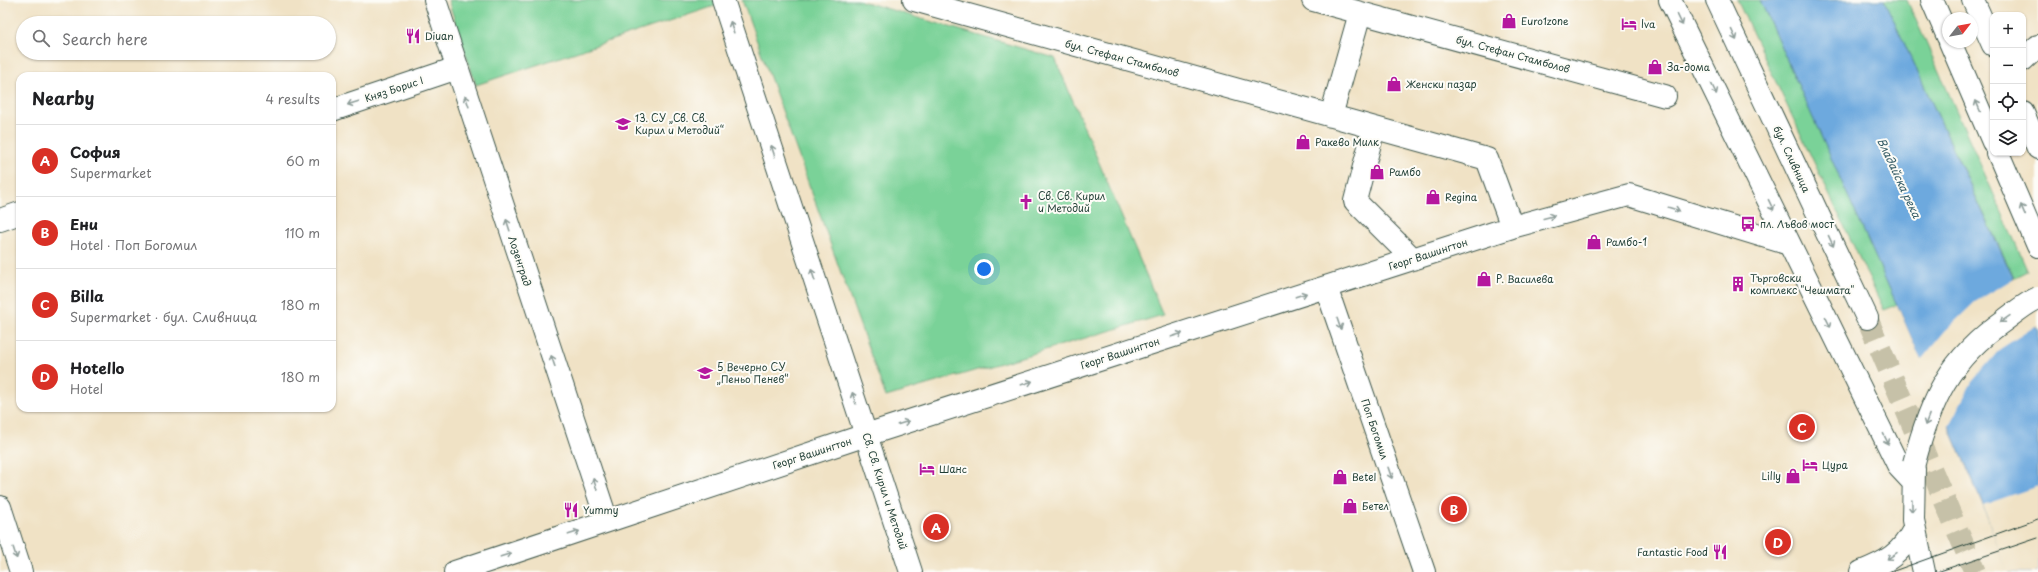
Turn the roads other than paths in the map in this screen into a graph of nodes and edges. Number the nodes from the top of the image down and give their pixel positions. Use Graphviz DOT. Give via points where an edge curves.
graph roads {
  1 [pos="435,0"];
  2 [pos="723,0"];
  3 [pos="914,0"];
  4 [pos="1312,0"];
  5 [pos="1670,0"];
  6 [pos="1717,0"];
  7 [pos="1932,0"];
  8 [pos="1973,0"];
  9 [pos="1360,13"];
  10 [pos="1942,24"];
  11 [pos="1990,38"];
  12 [pos="2038,46"];
  13 [pos="1953,48"];
  14 [pos="2026,57"];
  15 [pos="457,68"];
  16 [pos="1665,96"];
  17 [pos="336,109"];
  18 [pos="1331,116"];
  19 [pos="2026,120"];
  20 [pos="1374,128"];
  21 [pos="1990,135"];
  22 [pos="2038,148"];
  23 [pos="1999,156"];
  24 [pos="16,214"];
  25 [pos="0,220"];
  26 [pos="1512,227"];
  27 [pos="1789,244"];
  28 [pos="2038,246"];
  29 [pos="1413,258"];
  30 [pos="1326,287"];
  31 [pos="2038,298"];
  32 [pos="1867,318"];
  33 [pos="866,435"];
  34 [pos="1914,473"];
  35 [pos="0,507"];
  36 [pos="607,521"];
  37 [pos="1914,529"];
  38 [pos="22,572"];
  39 [pos="455,572"];
  40 [pos="911,572"];
  41 [pos="1424,572"];
  42 [pos="1861,572"];
  43 [pos="1924,572"];
  1 -- 15 [label="street, Лозенград"];
  33 -- 2 [label="street, Св. Св. Кирил и Методий, one-way"];
  3 -- 18 [label="street, бул. Стефан Стамболов"];
  4 -- 9 [label="street, бул. Стефан Стамболов"];
  5 -- 27 [label="street, one-way"];
  6 -- 32 [label="street, бул. Сливница, one-way"];
  7 -- 10 [label="street"];
  8 -- 11 [label="street"];
  9 -- 16 [label="street, бул. Стефан Стамболов"];
  9 -- 18 [label="street"];
  12 -- 14 [label="street"];
  21 -- 13 [label="street, one-way"];
  15 -- 17 [label="street, Княз Борис I, one-way"];
  36 -- 15 [label="street, Лозенград, one-way"];
  18 -- 20 [label="street, бул. Стефан Стамболов"];
  19 -- 22 [label="street"];
  20 -- 26 [label="street, бул. Стефан Стамболов" via="1487,159"];
  20 -- 29 [label="street" via="1355,201"];
  28 -- 23 [label="street, one-way"];
  24 -- 25 [label="street"];
  26 -- 27 [label="street, Георг Вашингтон, one-way" via="1629,195"];
  26 -- 29 [label="street, Георг Вашингтон"];
  27 -- 34 [label="street, one-way" via="1899,467"];
  29 -- 30 [label="street, Георг Вашингтон"];
  33 -- 30 [label="street, Георг Вашингтон, one-way"];
  30 -- 41 [label="street, Поп Богомил, one-way"];
  31 -- 34 [label="street, one-way, bridge" via="1985,334 1952,370 1937,395 1925,424"];
  33 -- 36 [label="street, Георг Вашингтон"];
  33 -- 40 [label="street, Св. Св. Кирил и Методий"];
  34 -- 37 [label="street, one-way"];
  35 -- 38 [label="street, one-way"];
  39 -- 36 [label="street, Георг Вашингтон, one-way"];
  37 -- 42 [label="street, one-way" via="1895,555"];
  37 -- 43 [label="street"];
}
